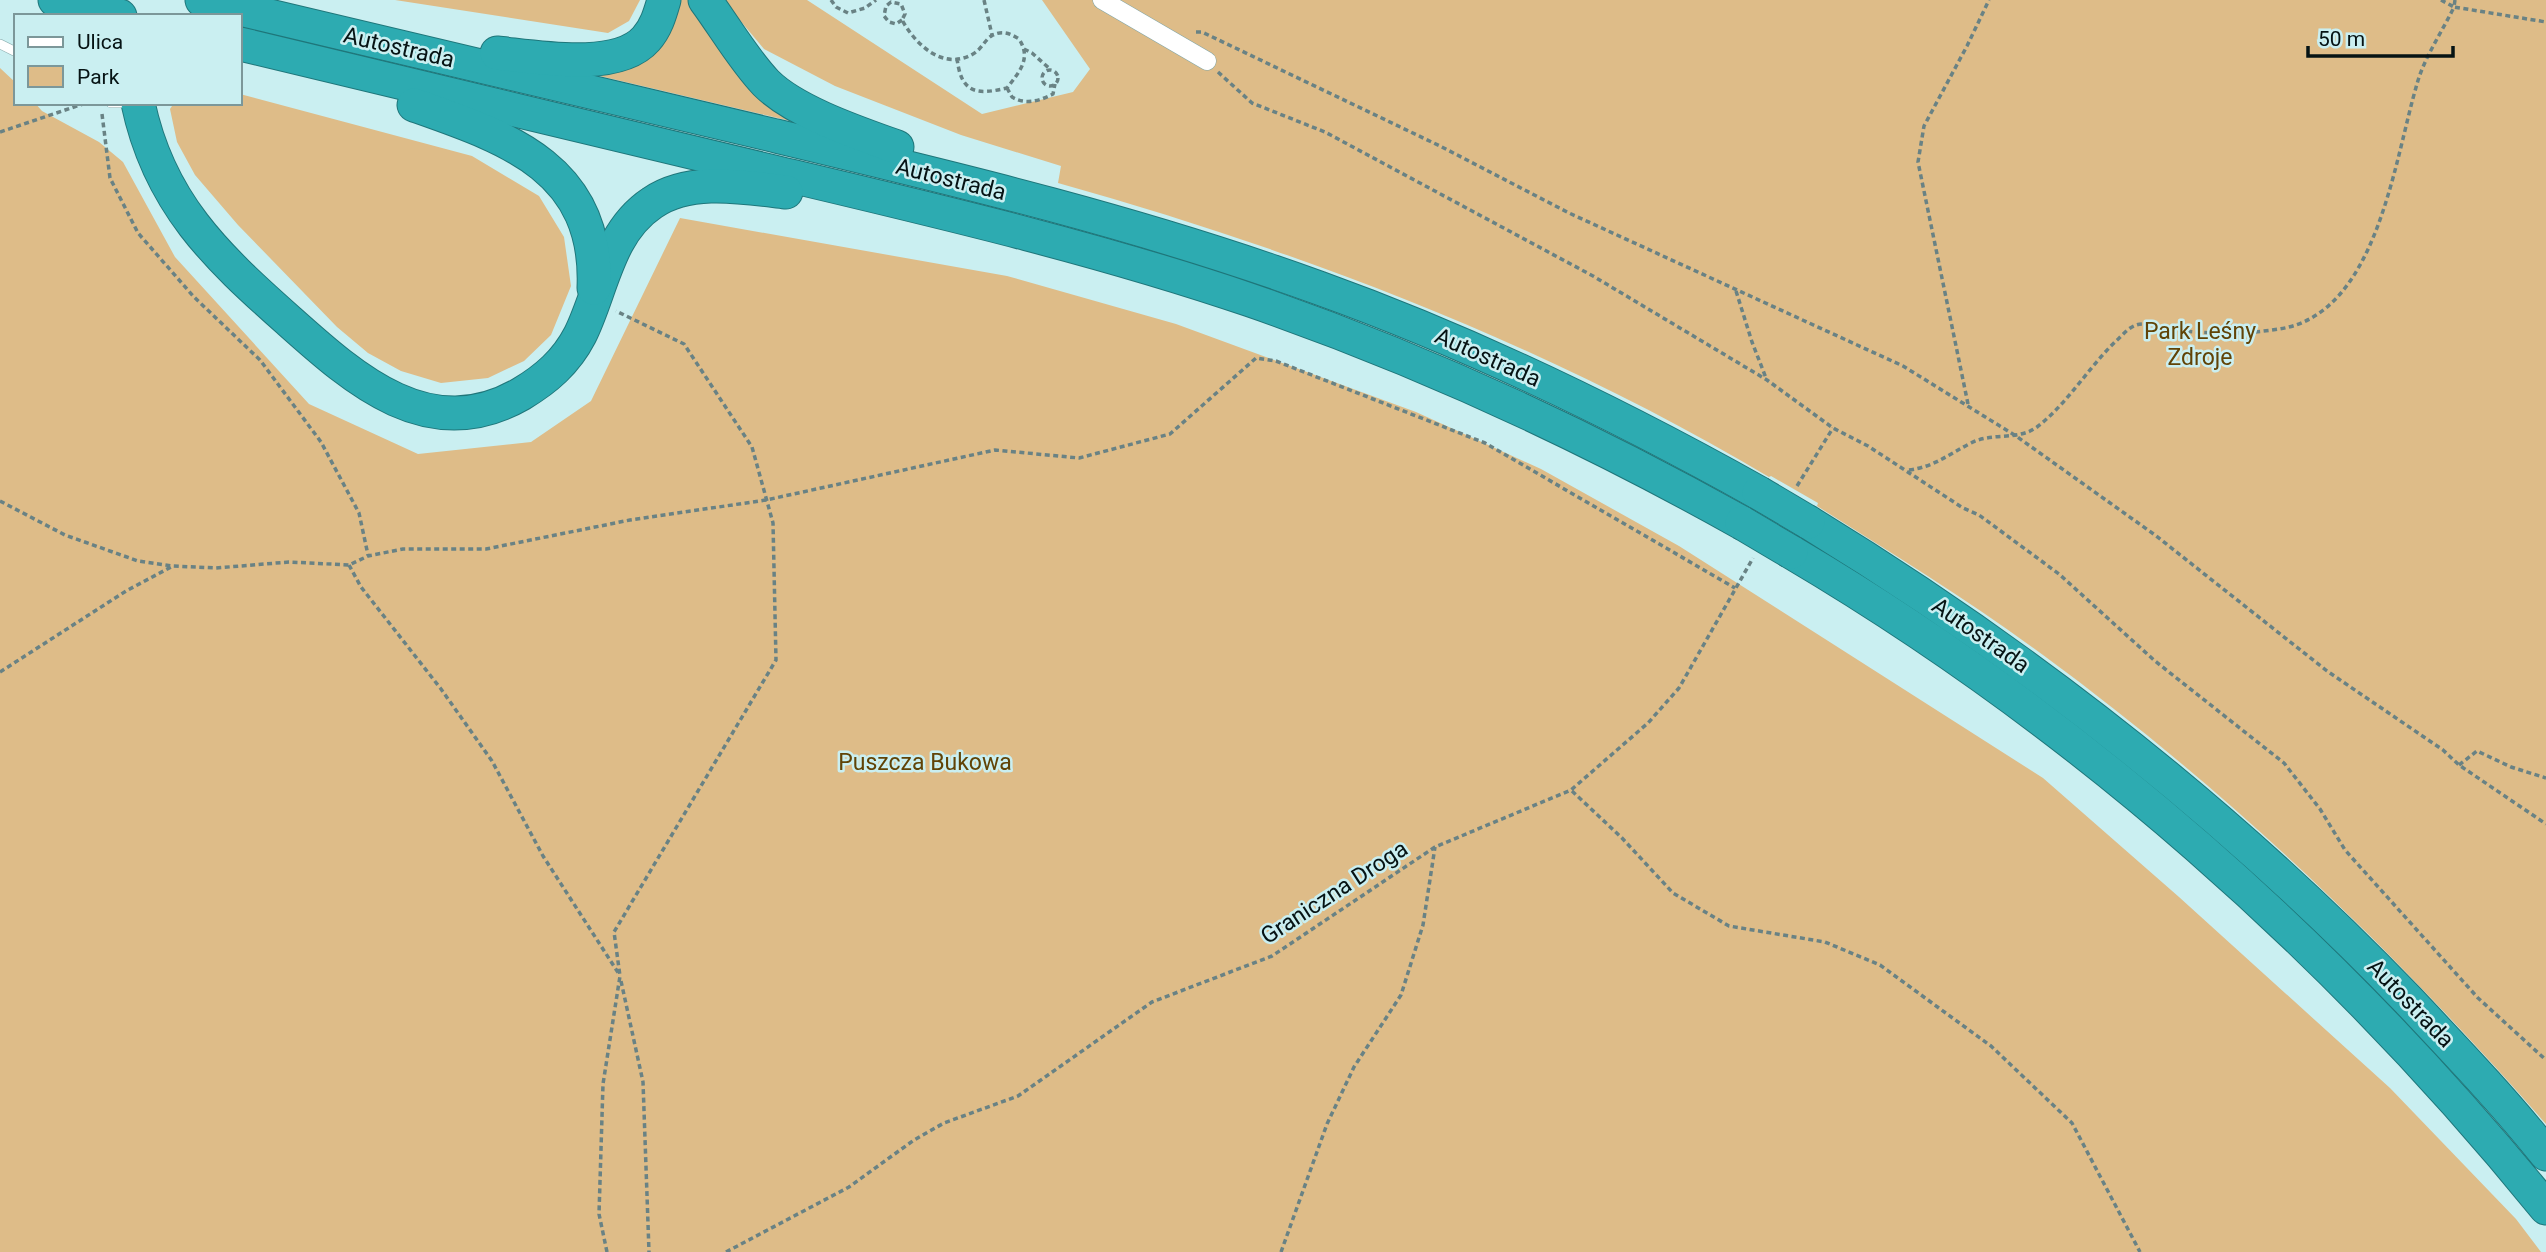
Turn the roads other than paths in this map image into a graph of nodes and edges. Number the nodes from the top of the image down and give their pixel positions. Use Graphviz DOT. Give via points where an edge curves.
graph roads {
  1 [pos="55,0"];
  2 [pos="202,0"];
  3 [pos="664,0"];
  4 [pos="705,0"];
  5 [pos="1102,0"];
  6 [pos="121,11"];
  7 [pos="242,44"];
  8 [pos="242,45"];
  9 [pos="394,46"];
  10 [pos="1207,61"];
  11 [pos="138,105"];
  12 [pos="904,203"];
  13 [pos="1057,206"];
  14 [pos="594,301"];
  15 [pos="2546,1154"];
  16 [pos="2546,1208"];
  1 -- 6 [label="highway"];
  2 -- 9 [label="highway, Autostrada"];
  3 -- 9 [label="highway" via="645,40 628,52 610,56 561,58"];
  4 -- 13 [label="highway" via="756,70 789,100 866,136"];
  5 -- 10 [label="street"];
  7 -- 12 [label="highway, Autostrada"];
  8 -- 14 [label="highway" via="482,129 531,155 557,178 579,209 592,247"];
  9 -- 13 [label="highway, Autostrada"];
  11 -- 14 [label="highway" via="158,167 204,240 341,366 395,400 421,409 456,412 492,407 517,396 551,374 567,356"];
  12 -- 14 [label="highway" via="731,187 678,190 649,204 632,221 608,262"];
  12 -- 16 [label="highway, Autostrada, bridge" via="1119,259 1315,323 1536,416 1791,552 1998,688 2195,845 2386,1026"];
  13 -- 15 [label="highway, Autostrada, bridge" via="1188,243 1395,317 1578,398 1808,522 2041,677 2229,828 2387,978"];
}
